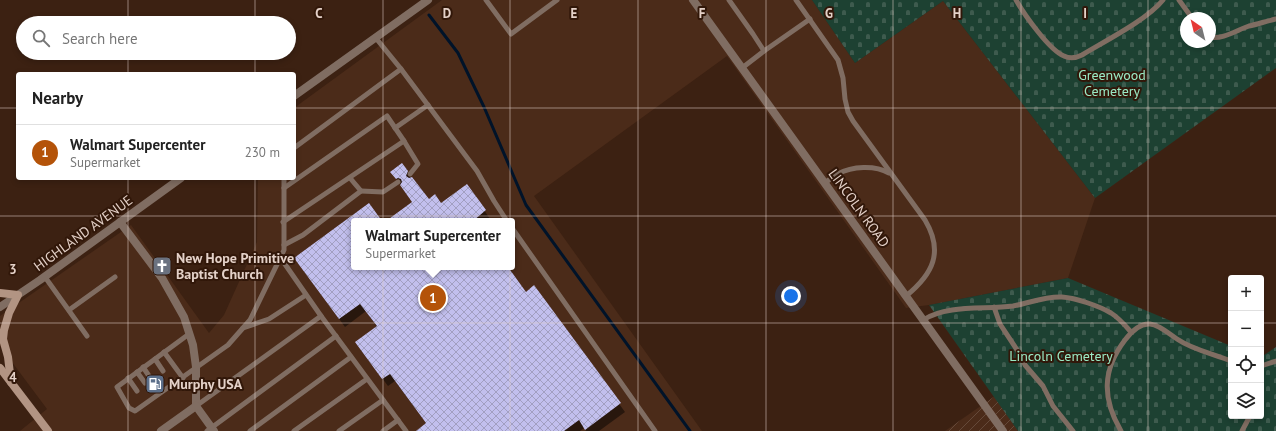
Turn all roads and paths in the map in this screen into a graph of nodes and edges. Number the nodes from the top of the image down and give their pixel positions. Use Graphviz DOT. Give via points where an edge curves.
graph roads {
  1 [pos="428,0"];
  2 [pos="486,0"];
  3 [pos="557,0"];
  4 [pos="693,0"];
  5 [pos="729,0"];
  6 [pos="796,0"];
  7 [pos="1016,0"];
  8 [pos="1163,0"];
  9 [pos="1179,0"];
  10 [pos="1188,12"];
  11 [pos="810,19"];
  12 [pos="1276,19"];
  13 [pos="1216,36"];
  14 [pos="376,37"];
  15 [pos="764,51"];
  16 [pos="742,68"];
  17 [pos="401,69"];
  18 [pos="296,95"];
  19 [pos="428,105"];
  20 [pos="395,128"];
  21 [pos="404,141"];
  22 [pos="296,147"];
  23 [pos="410,174"];
  24 [pos="892,175"];
  25 [pos="350,178"];
  26 [pos="178,180"];
  27 [pos="284,180"];
  28 [pos="295,180"];
  29 [pos="296,180"];
  30 [pos="398,182"];
  31 [pos="825,183"];
  32 [pos="284,188"];
  33 [pos="361,191"];
  34 [pos="505,218"];
  35 [pos="120,222"];
  36 [pos="283,222"];
  37 [pos="515,232"];
  38 [pos="284,245"];
  39 [pos="280,257"];
  40 [pos="45,277"];
  41 [pos="115,277"];
  42 [pos="0,293"];
  43 [pos="18,295"];
  44 [pos="306,295"];
  45 [pos="906,296"];
  46 [pos="994,307"];
  47 [pos="0,308"];
  48 [pos="68,310"];
  49 [pos="321,316"];
  50 [pos="923,320"];
  51 [pos="242,328"];
  52 [pos="1131,332"];
  53 [pos="189,334"];
  54 [pos="87,336"];
  55 [pos="336,336"];
  56 [pos="164,352"];
  57 [pos="351,357"];
  58 [pos="155,359"];
  59 [pos="1228,360"];
  60 [pos="1276,360"];
  61 [pos="1264,365"];
  62 [pos="143,367"];
  63 [pos="196,367"];
  64 [pos="0,368"];
  65 [pos="163,371"];
  66 [pos="137,372"];
  67 [pos="128,378"];
  68 [pos="183,378"];
  69 [pos="151,379"];
  70 [pos="368,379"];
  71 [pos="11,382"];
  72 [pos="145,383"];
  73 [pos="158,387"];
  74 [pos="137,391"];
  75 [pos="162,392"];
  76 [pos="383,400"];
  77 [pos="196,406"];
  78 [pos="1248,419"];
  79 [pos="398,420"];
  80 [pos="47,430"];
  81 [pos="211,430"];
  82 [pos="161,431"];
  83 [pos="250,431"];
  84 [pos="294,431"];
  85 [pos="339,431"];
  86 [pos="383,431"];
  87 [pos="406,431"];
  88 [pos="655,431"];
  89 [pos="1003,431"];
  90 [pos="1073,431"];
  91 [pos="1120,431"];
  92 [pos="1242,431"];
  1 -- 14 [label="street"];
  2 -- 3 [label="lane" via="511,34"];
  4 -- 16 [label="street, LINCOLN ROAD"];
  5 -- 15 [label="lane"];
  6 -- 11 [label="lane"];
  7 -- 8 [label="lane" via="1043,37 1059,53 1070,58 1082,55 1130,26"];
  9 -- 10 [label="lane"];
  11 -- 15 [label="lane"];
  11 -- 24 [label="lane" via="838,60 844,78 848,112"];
  12 -- 13 [label="lane"];
  14 -- 17 [label="lane"];
  14 -- 18 [label="street"];
  15 -- 16 [label="lane"];
  16 -- 31 [label="street, LINCOLN ROAD"];
  17 -- 19 [label="lane"];
  17 -- 22 [label="lane"];
  19 -- 20 [label="lane"];
  19 -- 34 [label="lane" via="477,171"];
  20 -- 21 [label="lane"];
  20 -- 29 [label="lane" via="387,116"];
  21 -- 23 [label="lane" via="418,164"];
  21 -- 25 [label="lane"];
  24 -- 31 [label="lane" via="874,168 855,168 837,174"];
  24 -- 45 [label="lane" via="925,220 934,241 935,254 929,271 917,288"];
  25 -- 33 [label="lane"];
  25 -- 36 [label="lane"];
  26 -- 35 [label="street, HIGHLAND AVENUE"];
  27 -- 32 [label="lane"];
  28 -- 32 [label="lane"];
  30 -- 33 [label="lane" via="383,192"];
  31 -- 45 [label="street, LINCOLN ROAD"];
  32 -- 36 [label="lane"];
  33 -- 38 [label="lane" via="304,235"];
  35 -- 40 [label="street, HIGHLAND AVENUE"];
  35 -- 53 [label="street" via="162,278 184,317"];
  36 -- 38 [label="lane"];
  37 -- 88 [label="lane"];
  38 -- 39 [label="lane"];
  39 -- 44 [label="lane"];
  39 -- 51 [label="lane" via="250,320"];
  40 -- 43 [label="street, HIGHLAND AVENUE"];
  40 -- 48 [label="lane"];
  41 -- 48 [label="lane"];
  42 -- 43 [label="main road"];
  43 -- 47 [label="street, HIGHLAND AVENUE"];
  43 -- 71 [label="main road" via="9,313 4,334"];
  44 -- 49 [label="lane"];
  44 -- 51 [label="lane" via="269,319"];
  45 -- 50 [label="street, LINCOLN ROAD"];
  46 -- 50 [label="lane" via="950,311 934,314"];
  46 -- 52 [label="lane" via="1062,297 1103,309"];
  46 -- 90 [label="lane" via="1000,324 1026,366 1043,386 1053,406"];
  48 -- 54 [label="lane"];
  49 -- 55 [label="lane"];
  49 -- 77 [label="lane"];
  50 -- 89 [label="street, LINCOLN ROAD"];
  51 -- 63 [label="lane" via="228,345"];
  52 -- 59 [label="lane" via="1141,326 1152,324 1179,341"];
  52 -- 91 [label="lane" via="1115,354 1108,381 1108,402"];
  53 -- 56 [label="lane"];
  53 -- 63 [label="street"];
  55 -- 57 [label="lane"];
  55 -- 81 [label="lane"];
  56 -- 58 [label="lane"];
  56 -- 68 [label="lane"];
  57 -- 70 [label="lane"];
  57 -- 83 [label="lane"];
  58 -- 62 [label="lane"];
  58 -- 65 [label="lane"];
  60 -- 61 [label="lane"];
  62 -- 66 [label="lane"];
  62 -- 69 [label="lane"];
  63 -- 68 [label="lane"];
  63 -- 77 [label="street"];
  64 -- 71 [label="main road"];
  66 -- 67 [label="lane"];
  66 -- 72 [label="lane"];
  67 -- 74 [label="lane"];
  67 -- 75 [label="lane" via="116,387 129,408 135,412 145,401"];
  68 -- 75 [label="lane" via="171,382"];
  70 -- 76 [label="lane"];
  70 -- 84 [label="lane"];
  71 -- 80 [label="main road"];
  73 -- 75 [label="lane"];
  76 -- 79 [label="lane"];
  76 -- 85 [label="lane"];
  77 -- 81 [label="street"];
  77 -- 82 [label="street"];
  78 -- 92 [label="lane"];
  79 -- 86 [label="lane"];
  79 -- 87 [label="lane"];
}
